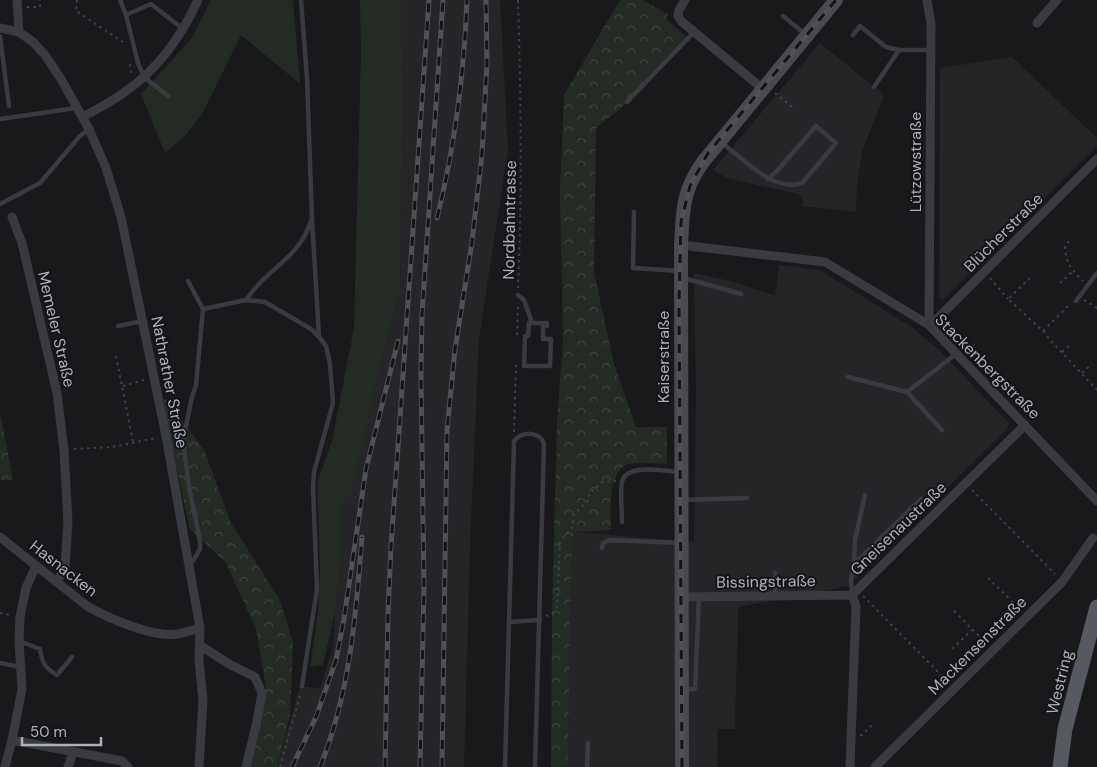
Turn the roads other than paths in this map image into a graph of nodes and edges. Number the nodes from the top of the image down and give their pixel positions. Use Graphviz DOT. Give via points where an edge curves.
graph roads {
  1 [pos="120,0"];
  2 [pos="198,0"];
  3 [pos="301,0"];
  4 [pos="684,0"];
  5 [pos="836,0"];
  6 [pos="927,0"];
  7 [pos="1057,0"];
  8 [pos="150,2"];
  9 [pos="17,3"];
  10 [pos="126,15"];
  11 [pos="783,16"];
  12 [pos="1037,23"];
  13 [pos="0,28"];
  14 [pos="182,29"];
  15 [pos="19,32"];
  16 [pos="694,32"];
  17 [pos="807,35"];
  18 [pos="853,35"];
  19 [pos="0,36"];
  20 [pos="899,50"];
  21 [pos="930,50"];
  22 [pos="144,77"];
  23 [pos="874,87"];
  24 [pos="763,89"];
  25 [pos="168,96"];
  26 [pos="628,102"];
  27 [pos="9,106"];
  28 [pos="77,107"];
  29 [pos="83,118"];
  30 [pos="0,119"];
  31 [pos="88,129"];
  32 [pos="720,141"];
  33 [pos="1097,159"];
  34 [pos="768,179"];
  35 [pos="0,204"];
  36 [pos="634,212"];
  37 [pos="12,217"];
  38 [pos="312,219"];
  39 [pos="681,245"];
  40 [pos="1097,273"];
  41 [pos="681,274"];
  42 [pos="188,280"];
  43 [pos="518,294"];
  44 [pos="741,294"];
  45 [pos="1077,299"];
  46 [pos="246,300"];
  47 [pos="203,309"];
  48 [pos="143,321"];
  49 [pos="532,323"];
  50 [pos="929,325"];
  51 [pos="118,326"];
  52 [pos="319,337"];
  53 [pos="956,354"];
  54 [pos="848,377"];
  55 [pos="907,392"];
  56 [pos="1025,424"];
  57 [pos="942,430"];
  58 [pos="681,472"];
  59 [pos="1097,489"];
  60 [pos="1087,490"];
  61 [pos="865,495"];
  62 [pos="747,498"];
  63 [pos="921,499"];
  64 [pos="681,500"];
  65 [pos="1097,501"];
  66 [pos="622,522"];
  67 [pos="0,537"];
  68 [pos="1093,538"];
  69 [pos="681,543"];
  70 [pos="602,548"];
  71 [pos="188,563"];
  72 [pos="854,564"];
  73 [pos="36,566"];
  74 [pos="775,573"];
  75 [pos="56,582"];
  76 [pos="854,593"];
  77 [pos="775,596"];
  78 [pos="682,597"];
  79 [pos="699,597"];
  80 [pos="1097,607"];
  81 [pos="540,620"];
  82 [pos="509,622"];
  83 [pos="200,628"];
  84 [pos="19,641"];
  85 [pos="201,646"];
  86 [pos="72,657"];
  87 [pos="0,663"];
  88 [pos="22,667"];
  89 [pos="302,686"];
  90 [pos="682,690"];
  91 [pos="12,740"];
  92 [pos="588,743"];
  93 [pos="73,753"];
  94 [pos="123,765"];
  95 [pos="5,767"];
  96 [pos="68,767"];
  97 [pos="199,767"];
  98 [pos="246,767"];
  99 [pos="505,767"];
  100 [pos="535,767"];
  101 [pos="586,767"];
  102 [pos="682,767"];
  103 [pos="850,767"];
  104 [pos="875,767"];
  105 [pos="1060,767"];
  1 -- 10 [label="lane"];
  2 -- 14 [label="street"];
  3 -- 38 [label="lane"];
  4 -- 16 [label="street" via="678,16"];
  5 -- 17 [label="main road, Kaiserstraße"];
  6 -- 21 [label="street, Lützowstraße" via="931,24"];
  7 -- 12 [label="street"];
  8 -- 10 [label="lane"];
  8 -- 14 [label="lane"];
  9 -- 15 [label="street"];
  10 -- 22 [label="lane"];
  11 -- 17 [label="lane"];
  13 -- 15 [label="street, Nathrather Straße"];
  14 -- 22 [label="street"];
  15 -- 28 [label="street, Nathrather Straße" via="45,55"];
  16 -- 24 [label="street"];
  16 -- 26 [label="lane"];
  17 -- 24 [label="main road, Kaiserstraße"];
  18 -- 20 [label="lane" via="860,26 886,47"];
  19 -- 27 [label="lane"];
  20 -- 21 [label="lane"];
  20 -- 23 [label="lane"];
  21 -- 50 [label="street, Lützowstraße"];
  22 -- 25 [label="lane"];
  22 -- 29 [label="street"];
  24 -- 32 [label="main road, Kaiserstraße"];
  28 -- 29 [label="street, Nathrather Straße"];
  28 -- 30 [label="lane"];
  29 -- 31 [label="street, Nathrather Straße"];
  31 -- 35 [label="lane" via="40,183"];
  31 -- 48 [label="street, Nathrather Straße" via="106,168 121,216"];
  32 -- 34 [label="lane"];
  32 -- 39 [label="main road, Kaiserstraße" via="694,175 687,190"];
  33 -- 50 [label="street, Blücherstraße"];
  34 -- 34 [label="lane" via="795,186 802,183 836,143 816,126"];
  36 -- 41 [label="lane" via="633,268"];
  37 -- 75 [label="street, Memeler Straße" via="22,243 57,393 64,450 68,543 65,566"];
  38 -- 46 [label="lane" via="296,250"];
  38 -- 52 [label="lane"];
  39 -- 41 [label="main road, Kaiserstraße"];
  39 -- 50 [label="street, Stackenbergstraße" via="824,262"];
  40 -- 45 [label="lane"];
  41 -- 44 [label="lane"];
  41 -- 58 [label="main road, Kaiserstraße"];
  42 -- 47 [label="lane"];
  43 -- 49 [label="lane" via="524,300"];
  46 -- 47 [label="lane"];
  46 -- 52 [label="lane" via="265,302"];
  47 -- 71 [label="lane" via="196,385 183,440 200,541 198,556"];
  48 -- 51 [label="lane"];
  48 -- 71 [label="street, Nathrather Straße"];
  49 -- 49 [label="lane" via="547,323 543,326 543,339 551,339 550,366 524,366 525,336 528,336 529,323"];
  50 -- 53 [label="street, Stackenbergstraße"];
  52 -- 89 [label="lane" via="326,346 330,364 333,403 312,488 317,589"];
  53 -- 55 [label="lane"];
  53 -- 56 [label="street, Stackenbergstraße"];
  54 -- 55 [label="lane"];
  55 -- 57 [label="lane"];
  56 -- 60 [label="street, Stackenbergstraße"];
  56 -- 76 [label="street, Gneisenaustraße"];
  58 -- 64 [label="main road, Kaiserstraße"];
  58 -- 66 [label="lane" via="634,470 627,474 622,481"];
  59 -- 60 [label="street"];
  60 -- 65 [label="street, Stackenbergstraße"];
  61 -- 72 [label="lane" via="855,540"];
  62 -- 64 [label="lane"];
  63 -- 72 [label="lane"];
  64 -- 69 [label="main road, Kaiserstraße"];
  67 -- 73 [label="street, Hasnacken"];
  68 -- 104 [label="street, Mackensenstraße" via="1062,582"];
  69 -- 70 [label="lane" via="609,540 603,543"];
  69 -- 78 [label="main road, Kaiserstraße"];
  71 -- 83 [label="street, Nathrather Straße"];
  72 -- 76 [label="lane" via="851,581"];
  73 -- 75 [label="street, Hasnacken"];
  73 -- 84 [label="street" via="26,588"];
  74 -- 77 [label="lane"];
  75 -- 83 [label="street, Hasnacken" via="87,606 127,625 176,635"];
  76 -- 77 [label="street, Bissingstraße"];
  76 -- 103 [label="street, Gneisenaustraße"];
  77 -- 79 [label="street, Bissingstraße"];
  78 -- 79 [label="street, Bissingstraße"];
  78 -- 90 [label="main road, Kaiserstraße"];
  79 -- 90 [label="lane" via="695,689"];
  80 -- 105 [label="main road, Westring" via="1065,729"];
  81 -- 82 [label="lane"];
  81 -- 82 [label="lane" via="544,444 533,434 520,435 514,441"];
  81 -- 100 [label="lane"];
  82 -- 99 [label="lane"];
  83 -- 85 [label="street, Nathrather Straße"];
  84 -- 86 [label="lane" via="40,649 46,668 57,675"];
  84 -- 88 [label="street"];
  85 -- 97 [label="street, Nathrather Straße" via="199,660 203,701"];
  85 -- 98 [label="street" via="255,677 262,693"];
  87 -- 88 [label="lane"];
  88 -- 91 [label="street" via="22,689"];
  90 -- 102 [label="main road, Kaiserstraße"];
  91 -- 93 [label="street"];
  91 -- 95 [label="street"];
  92 -- 101 [label="lane"];
  93 -- 94 [label="street"];
  93 -- 96 [label="street"];
}
